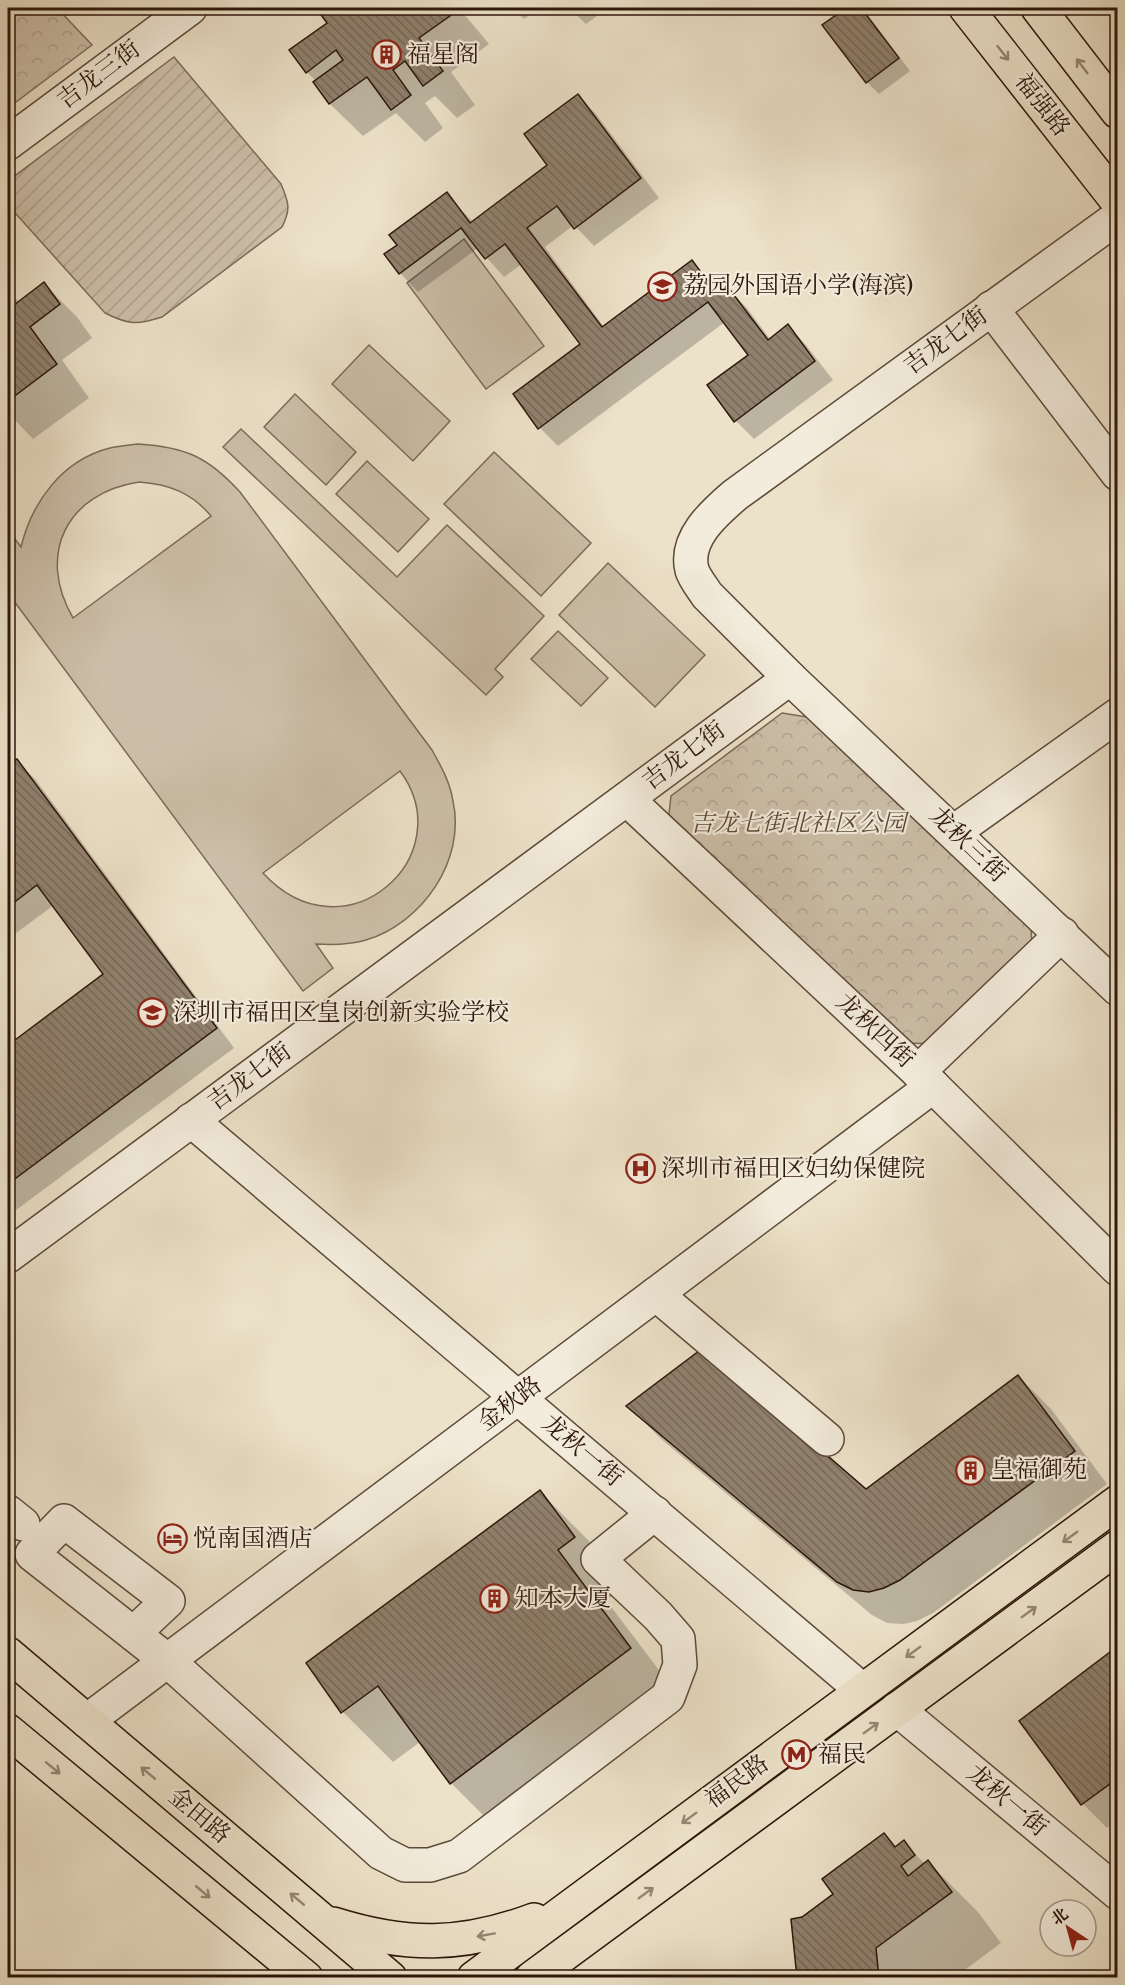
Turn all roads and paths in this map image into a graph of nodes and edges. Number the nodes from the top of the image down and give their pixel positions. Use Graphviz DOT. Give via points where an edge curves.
graph roads {
  1 [pos="190,8"];
  2 [pos="966,8"];
  3 [pos="1038,8"];
  4 [pos="1118,112"];
  5 [pos="8,143"];
  6 [pos="1118,202"];
  7 [pos="1118,217"];
  8 [pos="992,308"];
  9 [pos="1118,474"];
  10 [pos="790,678"];
  11 [pos="1118,715"];
  12 [pos="627,799"];
  13 [pos="954,832"];
  14 [pos="1062,934"];
  15 [pos="1118,989"];
  16 [pos="926,1079"];
  17 [pos="192,1120"];
  18 [pos="8,1256"];
  19 [pos="1118,1269"];
  20 [pos="656,1294"];
  21 [pos="519,1397"];
  22 [pos="827,1439"];
  23 [pos="1118,1502"];
  24 [pos="656,1513"];
  25 [pos="1118,1547"];
  26 [pos="133,1634"];
  27 [pos="8,1654"];
  28 [pos="168,1661"];
  29 [pos="862,1690"];
  30 [pos="897,1709"];
  31 [pos="87,1721"];
  32 [pos="8,1731"];
  33 [pos="1118,1893"];
  34 [pos="579,1898"];
  35 [pos="324,1922"];
  36 [pos="599,1927"];
  37 [pos="287,1967"];
  38 [pos="306,1977"];
  39 [pos="390,1977"];
  40 [pos="474,1977"];
  41 [pos="532,1977"];
  42 [pos="564,1977"];
  1 -- 5 [label="street, 吉龙三街"];
  2 -- 6 [label="main road, 福强路, one-way"];
  4 -- 3 [label="main road, one-way"];
  7 -- 8 [label="street, 吉龙七街"];
  8 -- 9 [label="street"];
  8 -- 10 [label="street, 吉龙七街" via="735,495 698,536 691,557 698,583"];
  10 -- 12 [label="street, 吉龙七街"];
  10 -- 13 [label="street, 龙秋三街"];
  11 -- 13 [label="street"];
  12 -- 16 [label="street, 龙秋四街"];
  12 -- 17 [label="street, 吉龙七街"];
  13 -- 14 [label="street, 龙秋三街"];
  14 -- 15 [label="street, 龙秋三街"];
  14 -- 16 [label="street, 金秋路"];
  16 -- 19 [label="street, 龙秋四街"];
  16 -- 20 [label="street, 金秋路"];
  17 -- 18 [label="street, 吉龙七街"];
  17 -- 21 [label="street, 龙秋一街"];
  20 -- 21 [label="street, 金秋路"];
  20 -- 22 [label="street"];
  21 -- 24 [label="street, 龙秋一街"];
  21 -- 28 [label="street, 金秋路"];
  23 -- 29 [label="main road, 福民路, one-way"];
  24 -- 28 [label="street" via="598,1560 678,1639 680,1665 668,1697 459,1856 440,1862 405,1865 381,1853"];
  24 -- 29 [label="street, 龙秋一街"];
  30 -- 25 [label="main road, 福民路, one-way"];
  26 -- 28 [label="street"];
  27 -- 31 [label="main road, 金田路"];
  28 -- 31 [label="street, 金秋路"];
  29 -- 34 [label="main road, 福民路, one-way"];
  30 -- 33 [label="street, 龙秋一街"];
  36 -- 30 [label="main road, 福民路, one-way"];
  35 -- 31 [label="main road, 金田路, one-way"];
  32 -- 37 [label="main road, one-way"];
  34 -- 35 [label="main road, one-way" via="502,1932 464,1940 397,1940"];
  34 -- 40 [label="main road, 福民路"];
  35 -- 39 [label="main road, 金田路"];
  36 -- 41 [label="main road, 福民路"];
  36 -- 42 [label="main road" via="571,1961"];
  37 -- 38 [label="main road"];
}
